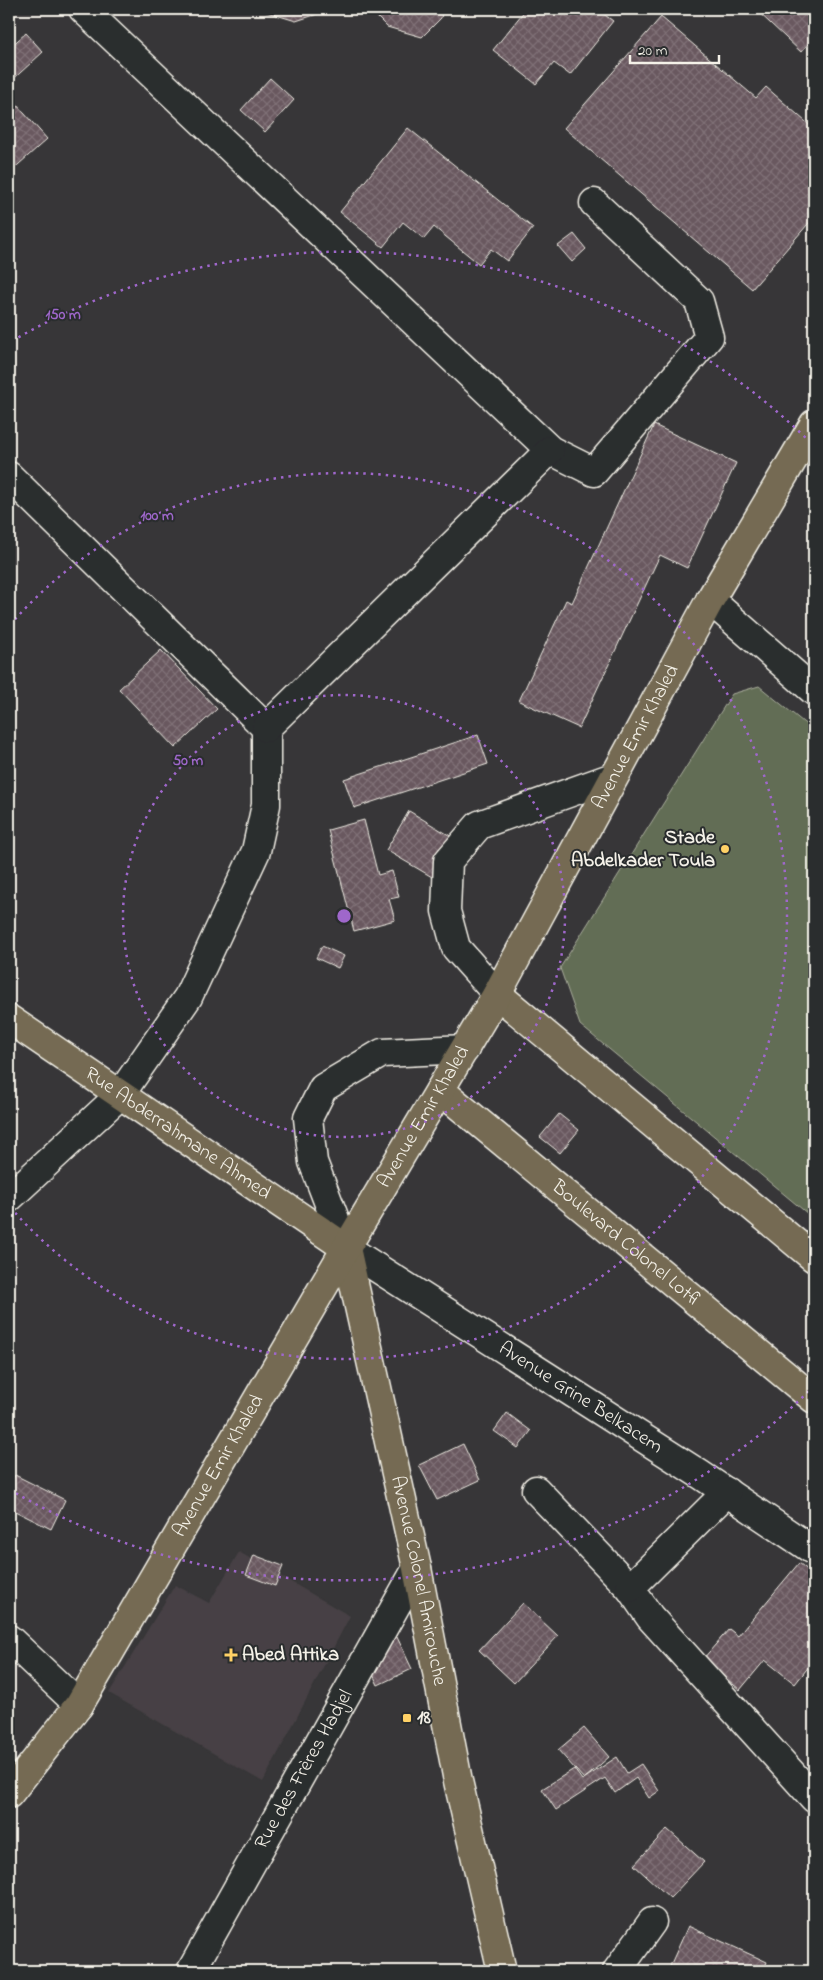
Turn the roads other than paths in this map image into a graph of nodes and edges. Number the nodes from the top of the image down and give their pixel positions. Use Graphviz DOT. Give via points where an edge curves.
graph roads {
  1 [pos="83,9"];
  2 [pos="594,203"];
  3 [pos="814,424"];
  4 [pos="550,450"];
  5 [pos="9,476"];
  6 [pos="710,600"];
  7 [pos="814,691"];
  8 [pos="266,728"];
  9 [pos="613,776"];
  10 [pos="497,994"];
  11 [pos="9,1019"];
  12 [pos="465,1049"];
  13 [pos="440,1090"];
  14 [pos="120,1095"];
  15 [pos="9,1198"];
  16 [pos="346,1248"];
  17 [pos="814,1258"];
  18 [pos="814,1399"];
  19 [pos="536,1490"];
  20 [pos="727,1492"];
  21 [pos="814,1550"];
  22 [pos="416,1568"];
  23 [pos="630,1588"];
  24 [pos="9,1639"];
  25 [pos="79,1705"];
  26 [pos="9,1794"];
  27 [pos="814,1798"];
  28 [pos="652,1922"];
  29 [pos="191,1971"];
  30 [pos="502,1971"];
  31 [pos="617,1971"];
  1 -- 4 [label="street"];
  2 -- 4 [label="street" via="699,301 709,337 594,472"];
  3 -- 6 [label="main road, Avenue Emir Khaled"];
  4 -- 8 [label="street"];
  5 -- 8 [label="street"];
  6 -- 7 [label="street"];
  6 -- 9 [label="main road, Avenue Emir Khaled"];
  8 -- 14 [label="street" via="266,805 256,851 188,997"];
  9 -- 10 [label="main road, Avenue Emir Khaled"];
  9 -- 10 [label="street" via="480,825 448,860 446,911 456,948"];
  10 -- 12 [label="main road, Avenue Emir Khaled"];
  10 -- 17 [label="main road"];
  11 -- 14 [label="main road, Rue Abderrahmane Ahmed"];
  12 -- 13 [label="main road, Avenue Emir Khaled"];
  12 -- 16 [label="street" via="382,1053 323,1088 308,1118 313,1162"];
  13 -- 16 [label="main road, Avenue Emir Khaled"];
  13 -- 18 [label="main road, Boulevard Colonel Lotfi"];
  14 -- 15 [label="street"];
  14 -- 16 [label="main road, Rue Abderrahmane Ahmed"];
  16 -- 20 [label="street, Avenue Grine Belkacem"];
  16 -- 22 [label="main road, Avenue Colonel Amirouche"];
  16 -- 25 [label="main road, Avenue Emir Khaled"];
  19 -- 23 [label="street"];
  20 -- 21 [label="street, Avenue Grine Belkacem"];
  20 -- 23 [label="street"];
  22 -- 29 [label="street, Rue des Frères Hadjel"];
  22 -- 30 [label="main road, Avenue Colonel Amirouche" via="458,1781"];
  23 -- 27 [label="street" via="650,1617"];
  24 -- 25 [label="street"];
  25 -- 26 [label="main road, Avenue Emir Khaled"];
  28 -- 31 [label="street"];
}
